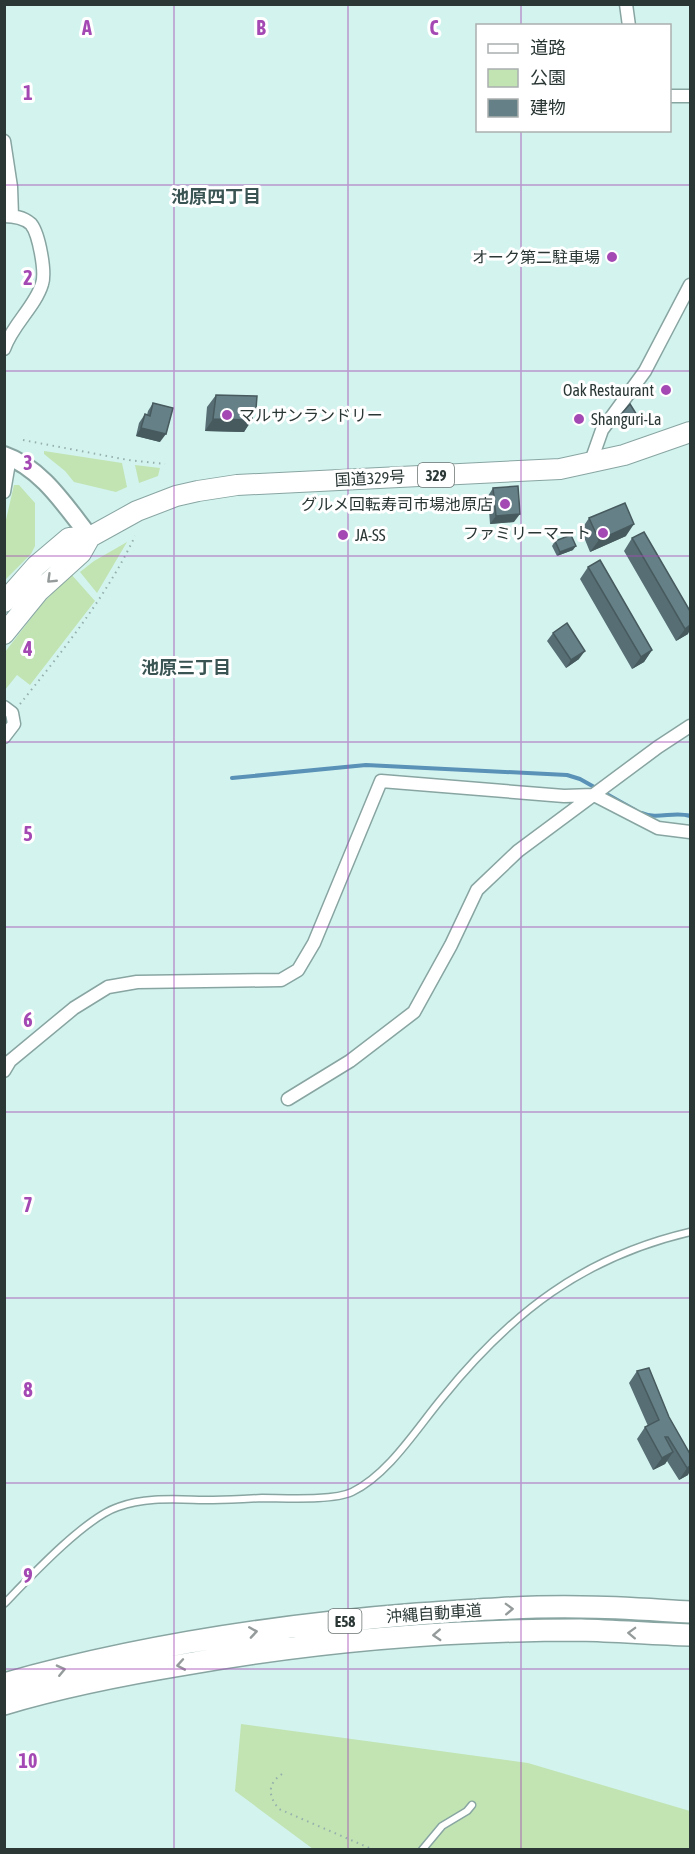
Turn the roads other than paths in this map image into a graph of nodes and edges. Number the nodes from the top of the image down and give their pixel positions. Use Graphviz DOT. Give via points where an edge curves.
graph roads {
  1 [pos="626,4"];
  2 [pos="629,24"];
  3 [pos="671,96"];
  4 [pos="690,96"];
  5 [pos="4,141"];
  6 [pos="8,216"];
  7 [pos="690,285"];
  8 [pos="4,349"];
  9 [pos="690,432"];
  10 [pos="7,456"];
  11 [pos="590,464"];
  12 [pos="4,492"];
  13 [pos="90,537"];
  14 [pos="4,602"];
  15 [pos="4,634"];
  16 [pos="8,710"];
  17 [pos="690,726"];
  18 [pos="4,736"];
  19 [pos="594,795"];
  20 [pos="690,832"];
  21 [pos="6,1061"];
  22 [pos="288,1099"];
  23 [pos="690,1232"];
  24 [pos="4,1604"];
  25 [pos="690,1612"];
  26 [pos="690,1635"];
  27 [pos="4,1684"];
  28 [pos="4,1704"];
  29 [pos="472,1805"];
  30 [pos="422,1850"];
  1 -- 2 [label="street"];
  3 -- 4 [label="street"];
  5 -- 6 [label="street" via="11,187"];
  6 -- 8 [label="street" via="19,216 31,225 43,263 43,283"];
  7 -- 11 [label="street" via="645,371 602,430"];
  9 -- 11 [label="highway, 国道329号 / 329"];
  10 -- 12 [label="street"];
  10 -- 13 [label="main road" via="45,482"];
  11 -- 13 [label="highway, 国道329号 / 329" via="560,469 237,485 156,503"];
  13 -- 14 [label="highway, 国道329号 / 329" via="69,538 54,549"];
  13 -- 15 [label="highway, 国道329号 / 329, one-way" via="81,553 39,591"];
  16 -- 18 [label="street" via="14,724"];
  17 -- 19 [label="street"];
  19 -- 20 [label="street" via="658,828"];
  19 -- 21 [label="street" via="381,781 314,943 298,970 281,980 137,982 108,987"];
  19 -- 22 [label="street" via="518,851 477,890 414,1012 351,1061"];
  23 -- 24 [label="lane" via="615,1256 555,1290 524,1313 494,1339 447,1391 385,1468 351,1493 302,1499 174,1499 117,1507 81,1531"];
  27 -- 25 [label="highway, 沖縄自動車道 / E58, one-way" via="136,1653 361,1619 580,1607"];
  26 -- 28 [label="highway, 沖縄自動車道 / E58, one-way" via="582,1630 362,1639 258,1651 155,1669"];
  29 -- 30 [label="lane" via="442,1826"];
}
